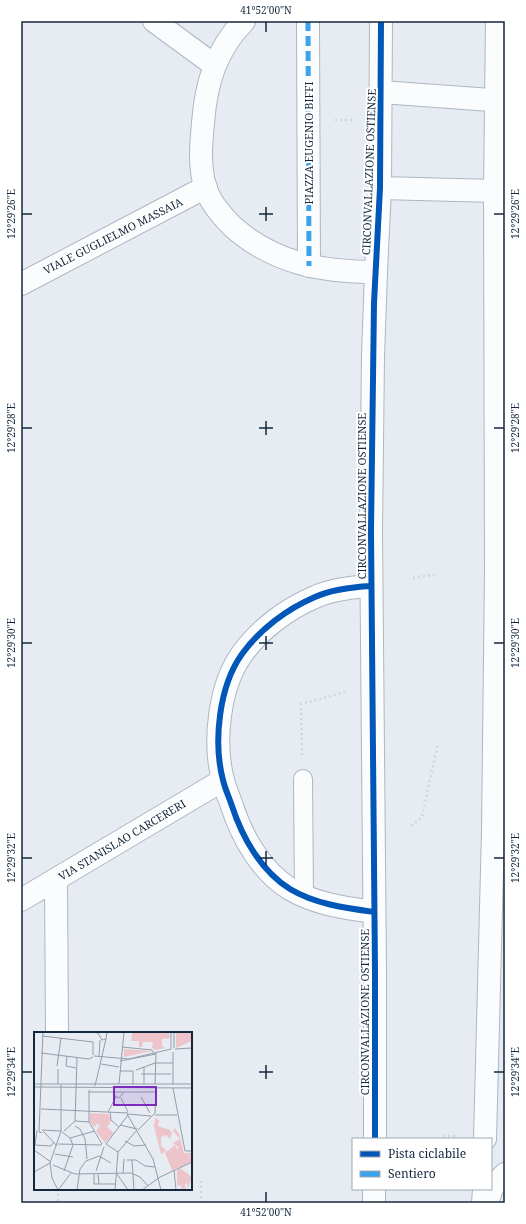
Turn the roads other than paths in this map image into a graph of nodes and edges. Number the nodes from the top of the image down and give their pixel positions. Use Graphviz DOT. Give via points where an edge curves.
graph roads {
  1 [pos="154,21"];
  2 [pos="244,21"];
  3 [pos="308,21"];
  4 [pos="381,21"];
  5 [pos="497,21"];
  6 [pos="214,65"];
  7 [pos="381,92"];
  8 [pos="501,101"];
  9 [pos="206,188"];
  10 [pos="380,188"];
  11 [pos="495,191"];
  12 [pos="309,266"];
  13 [pos="376,272"];
  14 [pos="21,284"];
  15 [pos="372,586"];
  16 [pos="303,779"];
  17 [pos="223,780"];
  18 [pos="56,880"];
  19 [pos="304,896"];
  20 [pos="21,900"];
  21 [pos="374,912"];
  22 [pos="57,1032"];
  23 [pos="375,1138"];
  24 [pos="485,1138"];
  25 [pos="505,1174"];
  26 [pos="492,1188"];
  27 [pos="374,1190"];
  28 [pos="484,1190"];
  29 [pos="491,1190"];
  30 [pos="374,1203"];
  31 [pos="483,1203"];
  32 [pos="487,1203"];
  1 -- 6 [label="street"];
  2 -- 6 [label="street" via="236,29"];
  3 -- 12 [label="street, PIAZZA EUGENIO BIFFI"];
  4 -- 7 [label="street, CIRCONVALLAZIONE OSTIENSE"];
  5 -- 8 [label="street"];
  6 -- 9 [label="street" via="208,86 202,133 201,167"];
  7 -- 8 [label="street, CIRCONVALLAZIONE OSTIENSE"];
  7 -- 10 [label="street, CIRCONVALLAZIONE OSTIENSE"];
  8 -- 11 [label="street"];
  9 -- 12 [label="street" via="222,215 238,231 276,256"];
  9 -- 14 [label="street, VIALE GUGLIELMO MASSAIA"];
  10 -- 11 [label="street, CIRCONVALLAZIONE OSTIENSE"];
  10 -- 13 [label="street, CIRCONVALLAZIONE OSTIENSE"];
  11 -- 24 [label="street" via="496,570 493,832"];
  12 -- 13 [label="street"];
  13 -- 15 [label="street, CIRCONVALLAZIONE OSTIENSE"];
  15 -- 17 [label="street" via="350,587 316,596 274,621 242,654 230,679 220,718"];
  15 -- 21 [label="street, CIRCONVALLAZIONE OSTIENSE"];
  16 -- 19 [label="lane"];
  17 -- 18 [label="street, VIA STANISLAO CARCERERI"];
  17 -- 19 [label="street" via="242,831 260,860 280,882"];
  18 -- 20 [label="street, VIA STANISLAO CARCERERI"];
  18 -- 22 [label="street"];
  19 -- 21 [label="street" via="330,905"];
  21 -- 23 [label="street, CIRCONVALLAZIONE OSTIENSE"];
  25 -- 26 [label="street"];
  27 -- 30 [label="street"];
  28 -- 31 [label="street"];
  29 -- 32 [label="street"];
}
